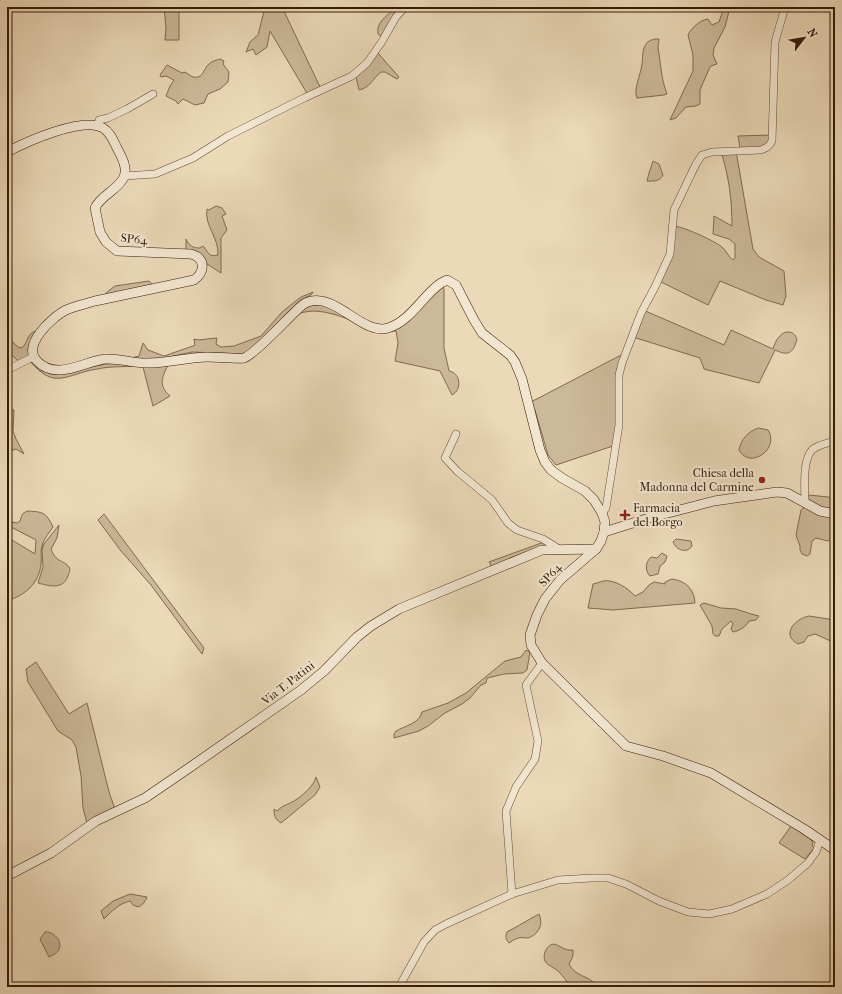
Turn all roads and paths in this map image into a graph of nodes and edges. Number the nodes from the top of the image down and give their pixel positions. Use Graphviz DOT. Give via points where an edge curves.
graph roads {
  1 [pos="405,7"];
  2 [pos="784,7"];
  3 [pos="153,94"];
  4 [pos="97,126"];
  5 [pos="7,152"];
  6 [pos="124,176"];
  7 [pos="33,357"];
  8 [pos="7,370"];
  9 [pos="456,434"];
  10 [pos="835,441"];
  11 [pos="805,503"];
  12 [pos="602,513"];
  13 [pos="835,514"];
  14 [pos="604,532"];
  15 [pos="596,549"];
  16 [pos="559,550"];
  17 [pos="542,663"];
  18 [pos="820,840"];
  19 [pos="835,850"];
  20 [pos="7,876"];
  21 [pos="512,894"];
  22 [pos="399,987"];
  1 -- 6 [label="street" via="367,63 352,76 228,136 193,158 154,174"];
  2 -- 12 [label="street" via="775,42 772,141 767,148 761,150 712,152 702,155 674,210 670,254 641,313 619,375 619,425 606,508"];
  3 -- 4 [label="street" via="127,109 99,120"];
  4 -- 5 [label="street" via="88,125 52,132"];
  4 -- 6 [label="street" via="103,128 114,141 124,162"];
  6 -- 7 [label="street, SP64 / SP64" via="95,208 99,228 106,242 117,251 195,255 203,264 203,269 194,280 79,305 67,310 53,319 35,339 32,346"];
  7 -- 8 [label="street"];
  7 -- 12 [label="street" via="41,366 59,371 105,359 144,363 205,357 244,358 307,302 320,300 332,304 373,328 387,329 406,318 436,286 447,280 456,285 482,333 515,362 545,462 562,478 585,491"];
  9 -- 16 [label="street" via="445,458 447,461 492,500 508,523 517,530 543,539"];
  10 -- 11 [label="street" via="812,450 808,456 805,470"];
  11 -- 13 [label="street" via="820,511"];
  11 -- 14 [label="street" via="787,493 766,493 714,501"];
  12 -- 14 [label="street" via="605,522"];
  14 -- 15 [label="street, SP64 / SP64"];
  15 -- 16 [label="street, Via T. Patini"];
  15 -- 17 [label="street, SP64 / SP64" via="560,580 536,616 530,634 531,645"];
  16 -- 20 [label="street, Via T. Patini" via="542,550 399,609 371,626 302,690 183,773 145,798 96,821 51,853"];
  17 -- 18 [label="street, SP64" via="626,746 711,773"];
  17 -- 21 [label="street" via="526,685 538,741 535,759 516,787 506,811"];
  18 -- 19 [label="street, SP64"];
  18 -- 21 [label="street" via="816,852 808,863 783,884 732,909 709,914 688,912 608,878 558,880"];
  21 -- 22 [label="street" via="435,930 424,942"];
}
